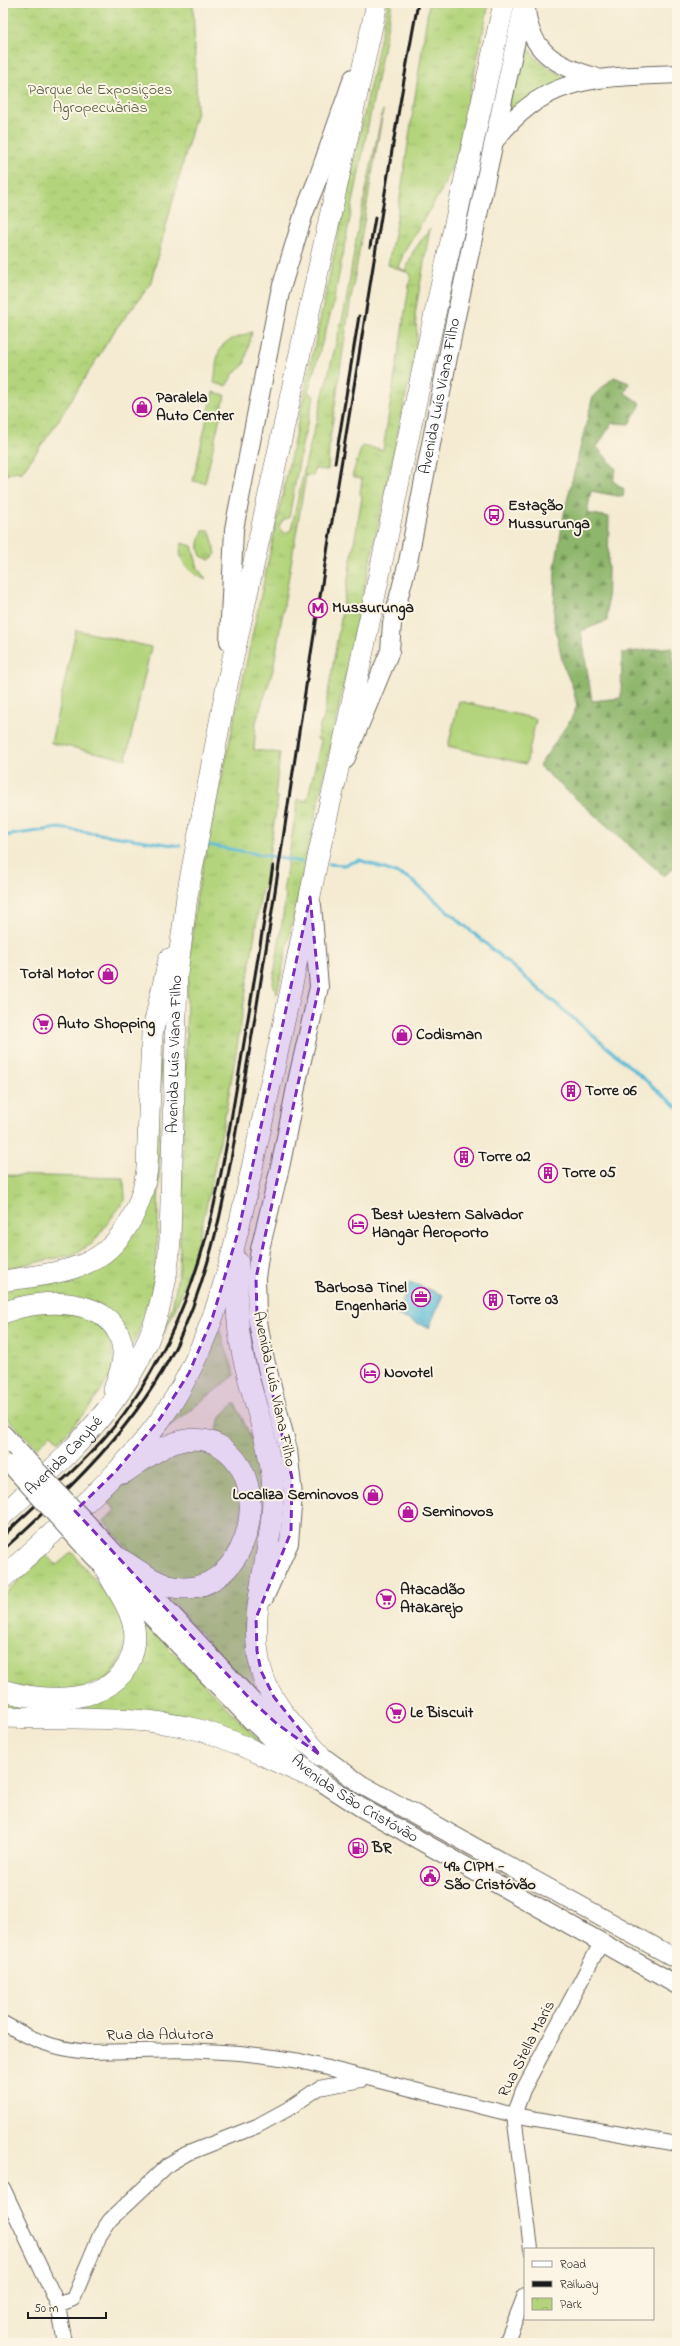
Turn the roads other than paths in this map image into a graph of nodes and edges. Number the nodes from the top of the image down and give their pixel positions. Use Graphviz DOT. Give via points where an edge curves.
graph roads {
  1 [pos="504,3"];
  2 [pos="525,3"];
  3 [pos="375,9"];
  4 [pos="677,74"];
  5 [pos="599,78"];
  6 [pos="495,141"];
  7 [pos="226,685"];
  8 [pos="335,783"];
  9 [pos="187,896"];
  10 [pos="310,897"];
  11 [pos="239,1229"];
  12 [pos="3,1281"];
  13 [pos="3,1313"];
  14 [pos="105,1412"];
  15 [pos="3,1434"];
  16 [pos="12,1459"];
  17 [pos="89,1498"];
  18 [pos="3,1515"];
  19 [pos="112,1564"];
  20 [pos="3,1578"];
  21 [pos="256,1618"];
  22 [pos="3,1690"];
  23 [pos="3,1717"];
  24 [pos="320,1755"];
  25 [pos="317,1779"];
  26 [pos="601,1943"];
  27 [pos="677,1959"];
  28 [pos="677,1985"];
  29 [pos="3,2023"];
  30 [pos="365,2079"];
  31 [pos="514,2115"];
  32 [pos="677,2144"];
  33 [pos="3,2188"];
  34 [pos="532,2248"];
  35 [pos="524,2298"];
  36 [pos="58,2305"];
  37 [pos="65,2343"];
  38 [pos="506,2343"];
  1 -- 8 [label="highway, Avenida Luís Viana Filho" via="424,361"];
  2 -- 5 [label="main road" via="532,35 541,49 572,71"];
  2 -- 6 [label="main road, Avenida Luís Viana Filho"];
  3 -- 7 [label="highway, Avenida Luís Viana Filho"];
  3 -- 7 [label="main road, Avenida Luís Viana Filho" via="304,213 280,292 234,529"];
  4 -- 5 [label="main road"];
  5 -- 6 [label="main road" via="558,88 537,100 518,115"];
  6 -- 8 [label="main road, Avenida Luís Viana Filho" via="455,321 408,562 392,623 390,651"];
  7 -- 9 [label="highway, Avenida Luís Viana Filho"];
  8 -- 10 [label="highway, Avenida Luís Viana Filho" via="320,840"];
  9 -- 12 [label="highway" via="152,1034 147,1168 136,1210 117,1240 91,1260 61,1271"];
  9 -- 14 [label="highway, Avenida Luís Viana Filho" via="177,974 168,1269 157,1320 147,1346 135,1369"];
  10 -- 11 [label="highway, Avenida Luís Viana Filho"];
  10 -- 21 [label="main road, Avenida Luís Viana Filho" via="319,987 260,1249 256,1278 257,1316 264,1356 288,1450 292,1478 291,1532 287,1550 268,1585"];
  11 -- 17 [label="highway, Avenida Luís Viana Filho" via="212,1319 189,1373 174,1399 145,1438"];
  11 -- 21 [label="highway" via="236,1300 238,1327 246,1372 267,1443 273,1478 271,1528"];
  13 -- 14 [label="highway" via="42,1303 62,1303 103,1315 120,1337 122,1351 122,1366"];
  14 -- 18 [label="highway, Avenida Carybé" via="47,1474"];
  15 -- 16 [label="main road, Avenida São Cristóvão"];
  16 -- 19 [label="main road, Avenida São Cristóvão, bridge"];
  17 -- 19 [label="highway" via="145,1459 184,1440 205,1440 217,1444 228,1451 242,1467 250,1504 246,1535 234,1561 215,1579 192,1587 169,1586"];
  17 -- 20 [label="highway"];
  19 -- 22 [label="highway" via="134,1629 132,1654 122,1674 103,1688 77,1696 42,1698"];
  19 -- 24 [label="main road, Avenida São Cristóvão" via="252,1701 276,1723"];
  19 -- 25 [label="main road, Avenida São Cristóvão" via="252,1721"];
  21 -- 24 [label="highway" via="257,1651 267,1687 294,1727"];
  23 -- 25 [label="highway" via="141,1722 203,1731"];
  24 -- 27 [label="main road, Avenida São Cristóvão" via="362,1785"];
  25 -- 26 [label="main road, Avenida São Cristóvão" via="362,1808"];
  26 -- 28 [label="main road, Avenida São Cristóvão"];
  26 -- 31 [label="street, Rua Stella Maris" via="523,2090"];
  29 -- 30 [label="street, Rua da Adutora" via="40,2043 67,2050 240,2052 322,2067"];
  30 -- 31 [label="street, Rua da Adutora"];
  30 -- 36 [label="street" via="319,2088 257,2126 186,2154 169,2164 110,2220 100,2235 73,2299"];
  31 -- 32 [label="street, Rua da Adutora"];
  31 -- 34 [label="street, Rua Stella Maris"];
  33 -- 36 [label="street"];
  35 -- 38 [label="street"];
  36 -- 37 [label="street"];
}
